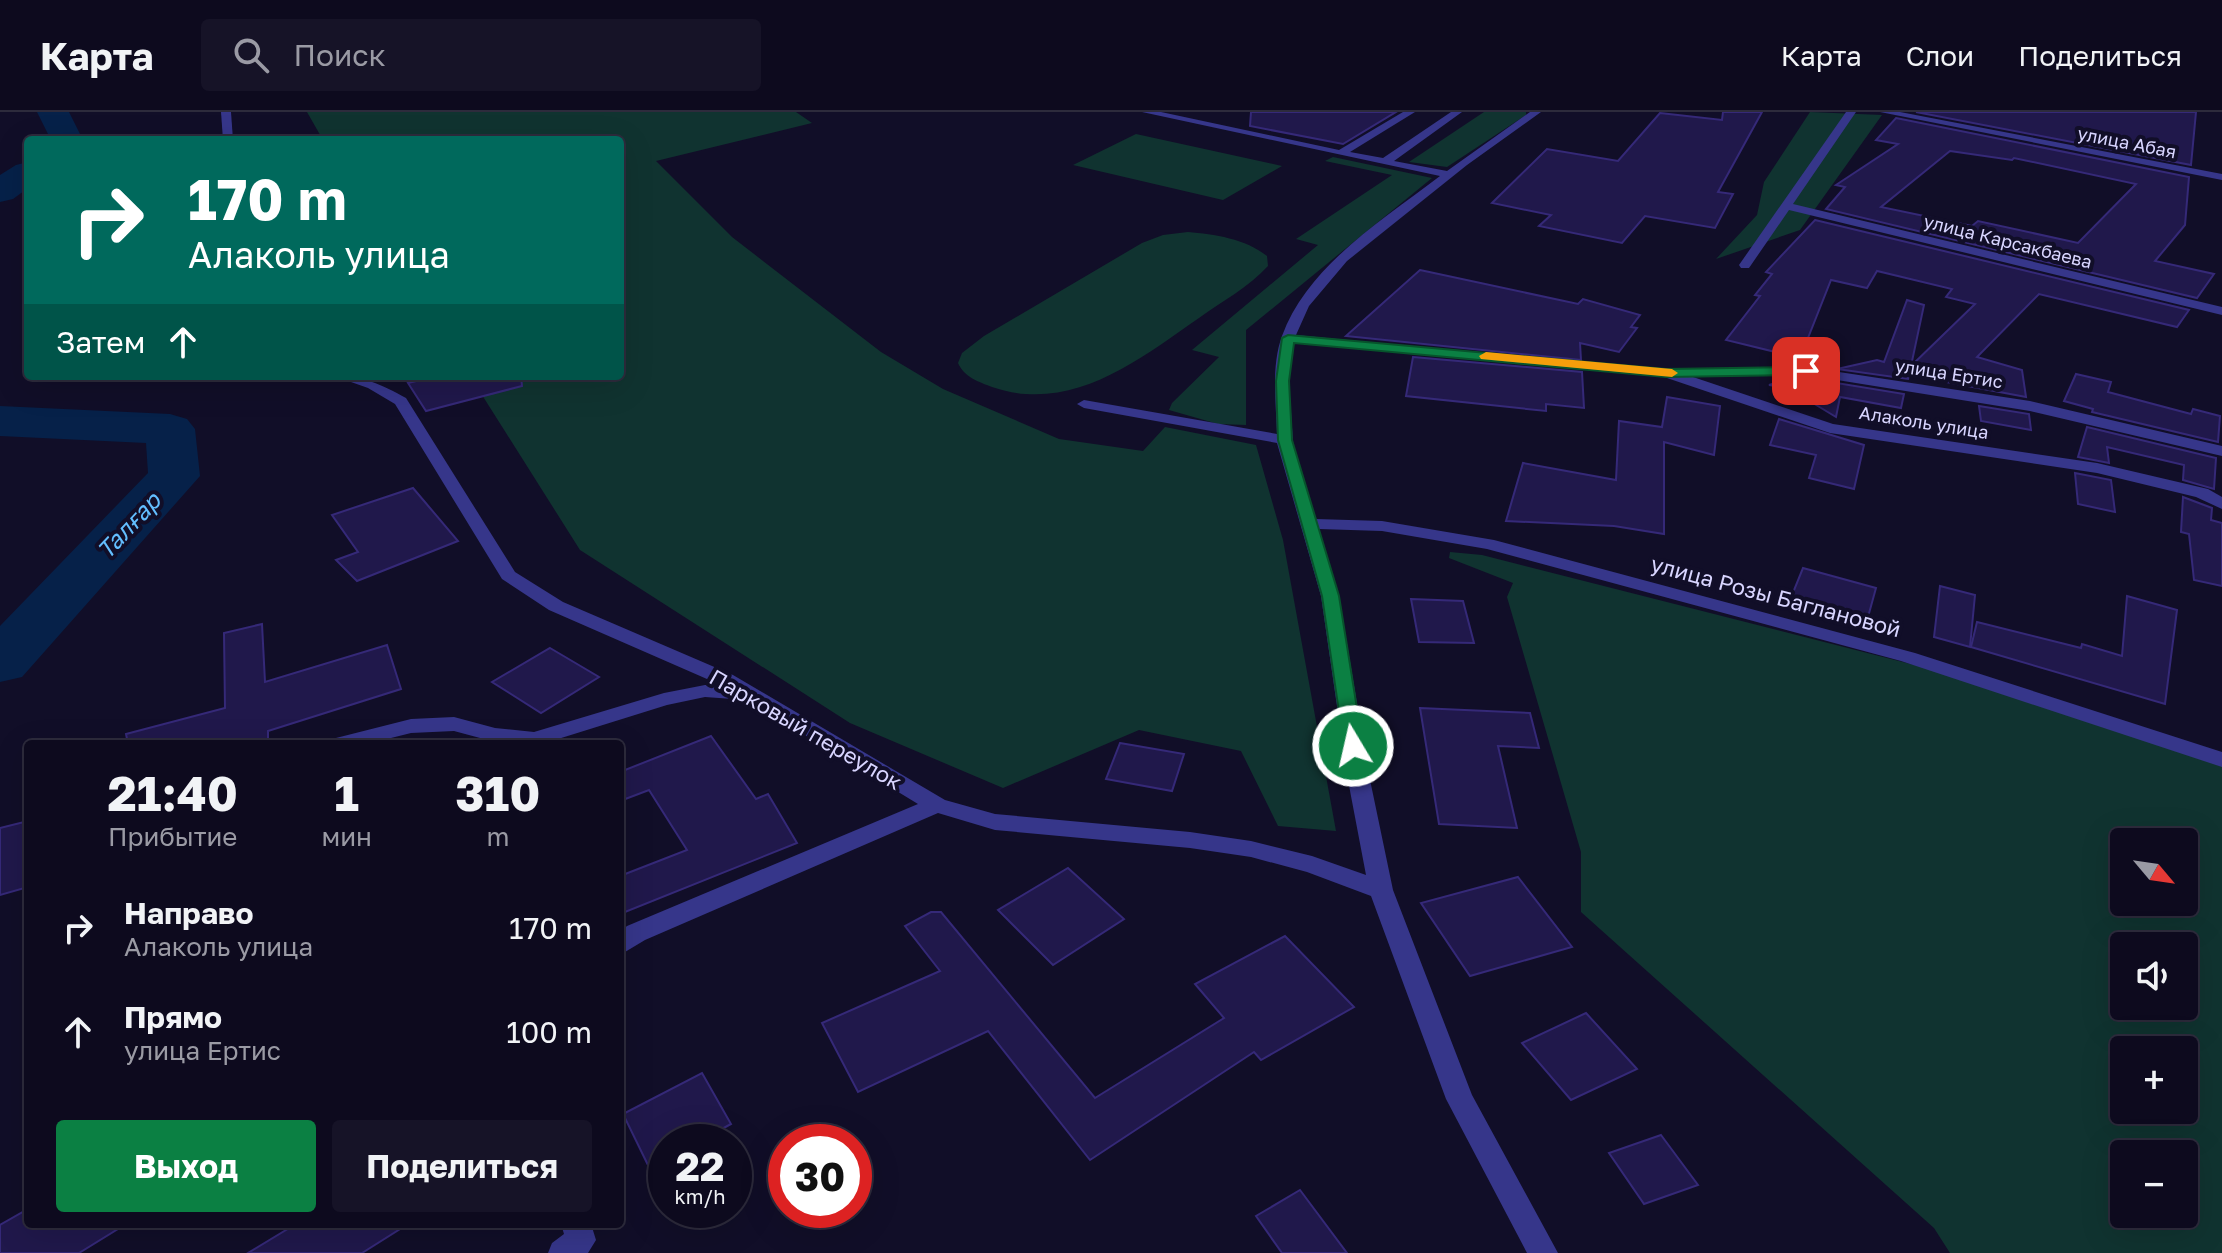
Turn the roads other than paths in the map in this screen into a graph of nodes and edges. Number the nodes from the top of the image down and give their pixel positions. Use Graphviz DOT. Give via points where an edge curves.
graph roads {
  1 [pos="226,112"];
  2 [pos="1147,112"];
  3 [pos="1410,112"];
  4 [pos="1457,112"];
  5 [pos="1536,112"];
  6 [pos="1851,112"];
  7 [pos="1885,112"];
  8 [pos="227,136"];
  9 [pos="1341,153"];
  10 [pos="1385,162"];
  11 [pos="1448,174"];
  12 [pos="2222,177"];
  13 [pos="1786,206"];
  14 [pos="1745,265"];
  15 [pos="2222,311"];
  16 [pos="1288,338"];
  17 [pos="1666,373"];
  18 [pos="355,380"];
  19 [pos="1084,404"];
  20 [pos="1285,440"];
  21 [pos="2222,451"];
  22 [pos="2222,504"];
  23 [pos="1308,524"];
  24 [pos="752,695"];
  25 [pos="355,740"];
  26 [pos="2222,760"];
  27 [pos="937,805"];
  28 [pos="1381,890"];
  29 [pos="624,942"];
  30 [pos="577,1228"];
  31 [pos="563,1253"];
  32 [pos="1543,1253"];
  1 -- 8 [label="street"];
  2 -- 9 [label="street"];
  3 -- 9 [label="street"];
  4 -- 10 [label="street"];
  5 -- 11 [label="street"];
  6 -- 13 [label="street"];
  7 -- 12 [label="street, улица Абая"];
  9 -- 10 [label="street"];
  10 -- 11 [label="street"];
  11 -- 16 [label="street" via="1343,258 1303,305"];
  13 -- 14 [label="street"];
  13 -- 15 [label="street, улица Карсакбаева"];
  16 -- 17 [label="street, Алаколь улица"];
  16 -- 20 [label="street" via="1282,381"];
  17 -- 21 [label="street, улица Ертис" via="1806,371 2030,406"];
  17 -- 22 [label="street, Алаколь улица" via="1830,428 2097,468 2202,493"];
  18 -- 24 [label="street, Парковый переулок" via="401,401 508,575 556,606"];
  19 -- 20 [label="street"];
  20 -- 23 [label="street"];
  23 -- 26 [label="street, улица Розы Баглановой" via="1382,526 1488,544 1908,657"];
  23 -- 28 [label="street" via="1330,596"];
  24 -- 25 [label="street" via="705,691 664,699 535,739 454,724 411,726"];
  24 -- 27 [label="street, Парковый переулок"];
  27 -- 28 [label="street, Парковый переулок" via="995,822 1251,849"];
  27 -- 29 [label="street"];
  28 -- 32 [label="street" via="1460,1099"];
  30 -- 31 [label="street" via="581,1240"];
}
